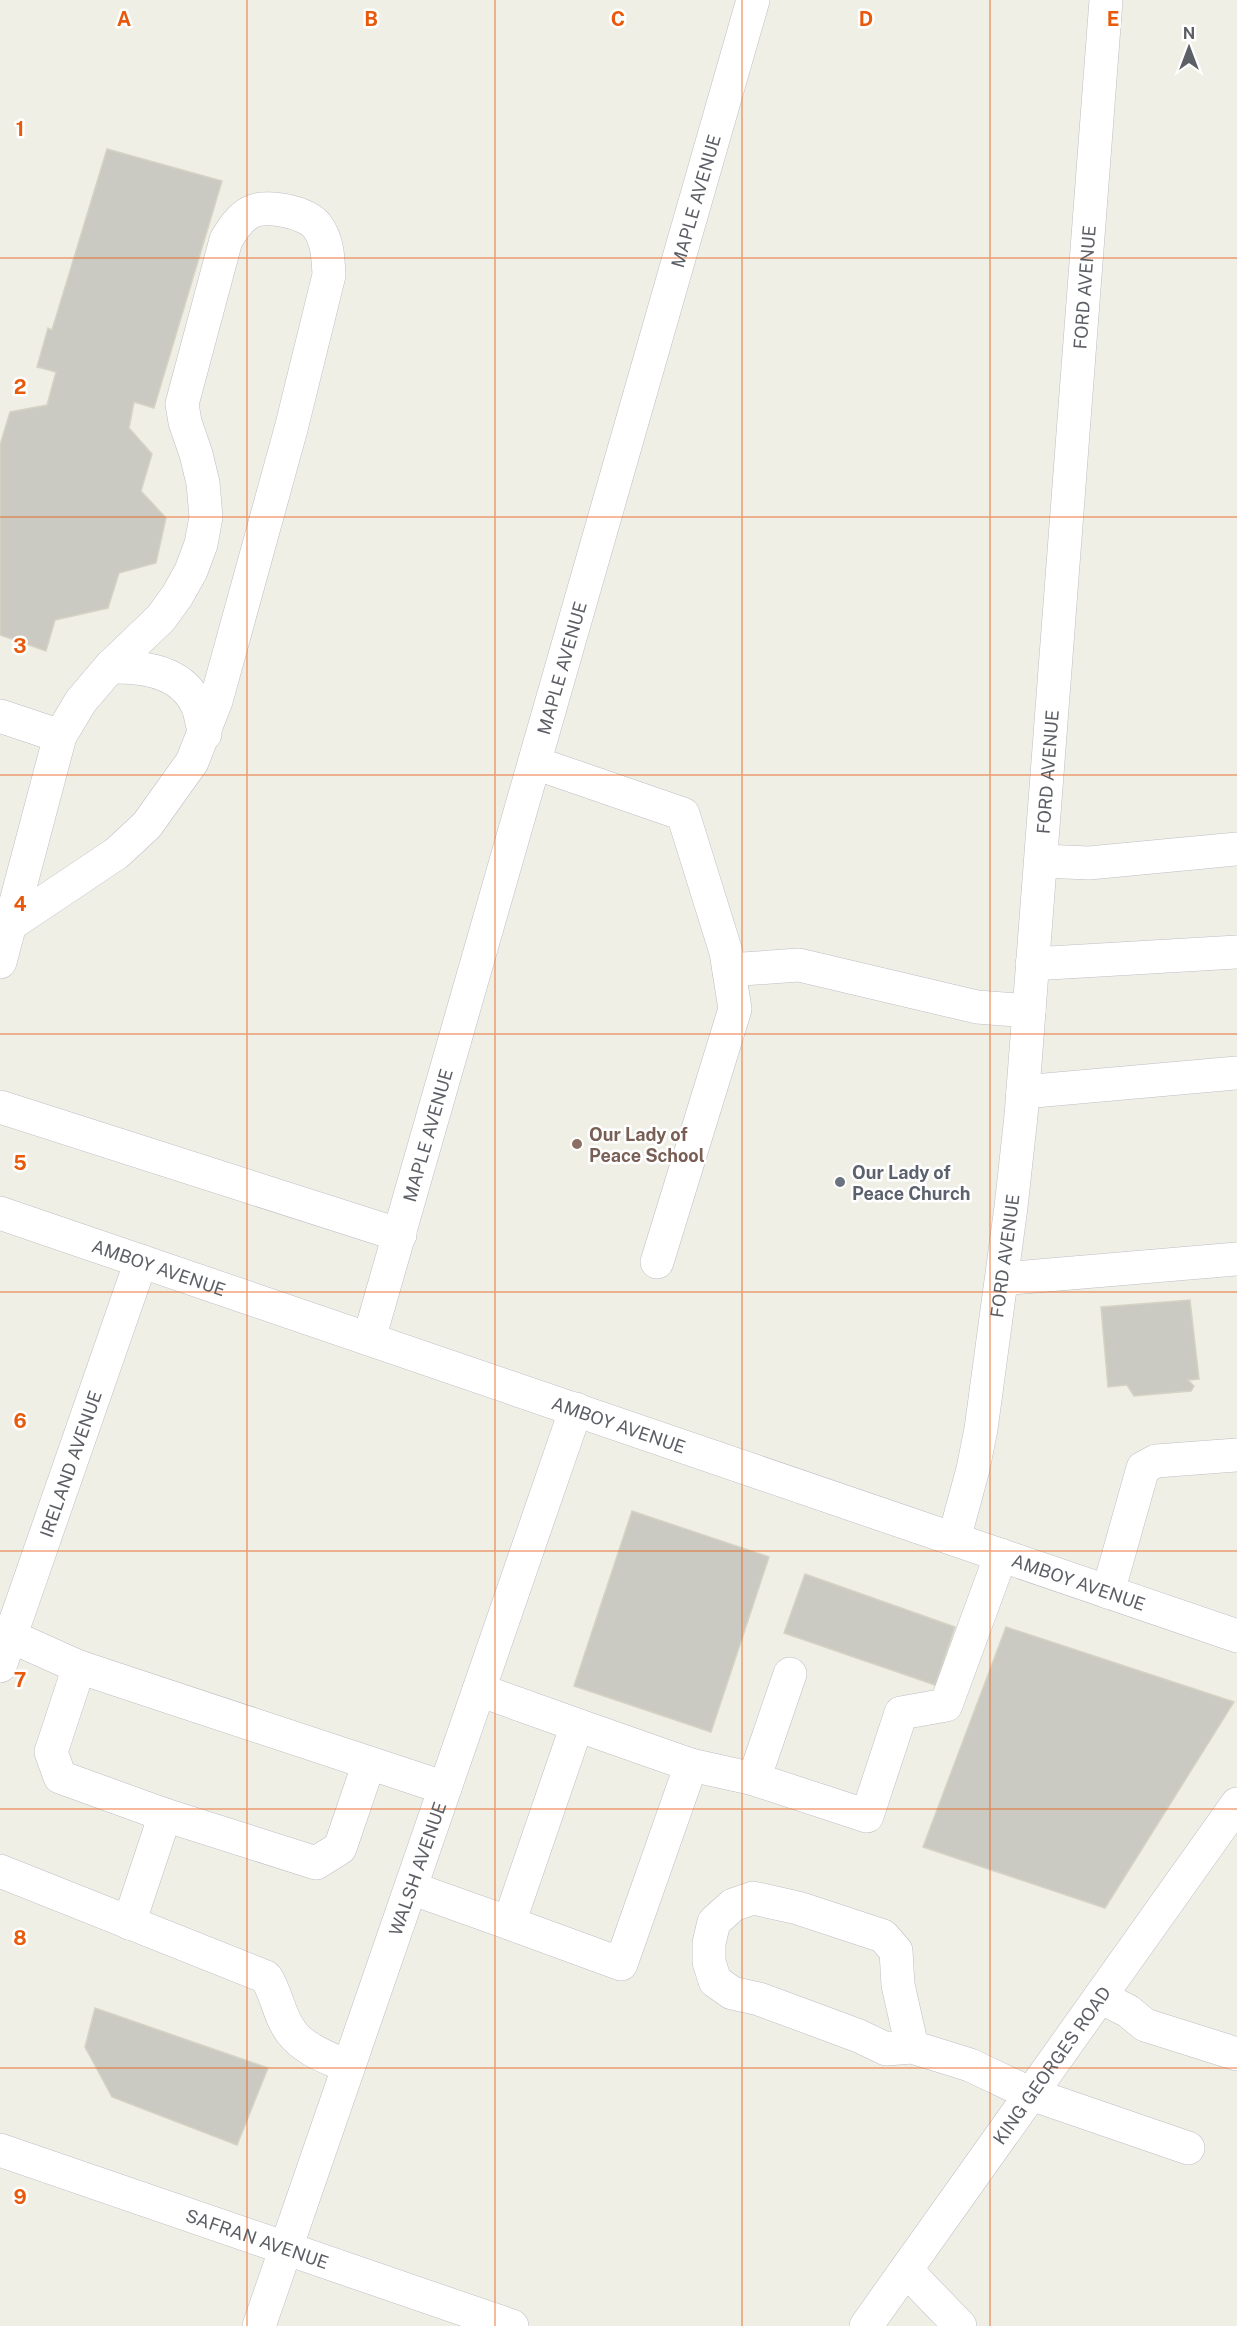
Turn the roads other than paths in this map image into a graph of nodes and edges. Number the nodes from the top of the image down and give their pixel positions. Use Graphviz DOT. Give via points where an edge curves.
graph roads {
  1 [pos="753,0"];
  2 [pos="1106,0"];
  3 [pos="110,667"];
  4 [pos="0,716"];
  5 [pos="205,734"];
  6 [pos="60,736"];
  7 [pos="535,763"];
  8 [pos="1237,849"];
  9 [pos="1041,861"];
  10 [pos="11,924"];
  11 [pos="1237,952"];
  12 [pos="0,962"];
  13 [pos="1032,964"];
  14 [pos="729,970"];
  15 [pos="1029,1011"];
  16 [pos="1237,1073"];
  17 [pos="1023,1092"];
  18 [pos="0,1107"];
  19 [pos="0,1213"];
  20 [pos="400,1235"];
  21 [pos="1237,1259"];
  22 [pos="141,1261"];
  23 [pos="657,1262"];
  24 [pos="1002,1279"];
  25 [pos="369,1339"];
  26 [pos="576,1409"];
  27 [pos="1237,1455"];
  28 [pos="954,1539"];
  29 [pos="1001,1555"];
  30 [pos="1108,1592"];
  31 [pos="1237,1636"];
  32 [pos="5,1651"];
  33 [pos="79,1667"];
  34 [pos="790,1674"];
  35 [pos="479,1690"];
  36 [pos="577,1725"];
  37 [pos="369,1763"];
  38 [pos="692,1764"];
  39 [pos="754,1779"];
  40 [pos="445,1788"];
  41 [pos="1237,1804"];
  42 [pos="165,1815"];
  43 [pos="0,1871"];
  44 [pos="411,1888"];
  45 [pos="129,1923"];
  46 [pos="509,1923"];
  47 [pos="1100,1997"];
  48 [pos="912,2047"];
  49 [pos="1237,2054"];
  50 [pos="348,2067"];
  51 [pos="1031,2094"];
  52 [pos="1188,2148"];
  53 [pos="0,2150"];
  54 [pos="286,2248"];
  55 [pos="906,2270"];
  56 [pos="259,2326"];
  57 [pos="512,2326"];
  58 [pos="866,2326"];
  59 [pos="960,2326"];
  1 -- 7 [label="street, MAPLE AVENUE"];
  2 -- 9 [label="street, FORD AVENUE"];
  3 -- 5 [label="street" via="131,666 171,676 187,688"];
  3 -- 5 [label="street" via="166,611 191,571 201,544 206,517 203,483 182,404 226,240 251,211 275,209 299,214 316,225 328,249 329,275 288,441"];
  3 -- 6 [label="street" via="81,700"];
  4 -- 6 [label="street"];
  5 -- 10 [label="street" via="192,762 134,839"];
  6 -- 10 [label="street"];
  7 -- 14 [label="street" via="683,814"];
  7 -- 20 [label="street, MAPLE AVENUE"];
  8 -- 9 [label="street" via="1089,863"];
  9 -- 13 [label="street, FORD AVENUE"];
  10 -- 12 [label="street"];
  11 -- 13 [label="street"];
  13 -- 15 [label="street, FORD AVENUE"];
  14 -- 15 [label="street" via="799,965 977,1007"];
  14 -- 23 [label="street" via="735,1009"];
  15 -- 17 [label="street, FORD AVENUE"];
  16 -- 17 [label="street"];
  17 -- 24 [label="street, FORD AVENUE"];
  18 -- 20 [label="street"];
  19 -- 22 [label="street, AMBOY AVENUE"];
  20 -- 25 [label="street, MAPLE AVENUE"];
  21 -- 24 [label="street"];
  22 -- 25 [label="street, AMBOY AVENUE"];
  22 -- 32 [label="street, IRELAND AVENUE"];
  24 -- 28 [label="street, FORD AVENUE" via="979,1439"];
  25 -- 26 [label="street, AMBOY AVENUE"];
  26 -- 28 [label="street, AMBOY AVENUE"];
  26 -- 35 [label="street, WALSH AVENUE"];
  27 -- 30 [label="street" via="1156,1461 1143,1468"];
  28 -- 29 [label="street, AMBOY AVENUE"];
  29 -- 30 [label="street, AMBOY AVENUE"];
  29 -- 39 [label="street" via="946,1705 901,1713 867,1816"];
  30 -- 31 [label="street, AMBOY AVENUE"];
  32 -- 33 [label="street"];
  33 -- 37 [label="street"];
  33 -- 42 [label="street" via="51,1752 60,1777"];
  34 -- 39 [label="street"];
  35 -- 36 [label="street"];
  35 -- 40 [label="street, WALSH AVENUE"];
  36 -- 38 [label="street"];
  36 -- 46 [label="street"];
  37 -- 40 [label="street"];
  37 -- 42 [label="street" via="340,1848 316,1863"];
  38 -- 39 [label="street"];
  38 -- 46 [label="street" via="621,1964"];
  40 -- 44 [label="street, WALSH AVENUE"];
  41 -- 47 [label="street, KING GEORGES ROAD"];
  42 -- 45 [label="street"];
  43 -- 45 [label="street"];
  44 -- 46 [label="street"];
  44 -- 50 [label="street, WALSH AVENUE"];
  45 -- 50 [label="street" via="266,1977 292,2033 309,2049"];
  47 -- 49 [label="street" via="1145,2025"];
  47 -- 51 [label="street, KING GEORGES ROAD"];
  48 -- 48 [label="street" via="898,1985 896,1951 883,1936 798,1908 753,1898 732,1905 714,1922 709,1962 715,1981 732,1993 759,1999 886,2049"];
  48 -- 51 [label="street" via="970,2065"];
  50 -- 54 [label="street, WALSH AVENUE"];
  51 -- 52 [label="street"];
  51 -- 55 [label="street, KING GEORGES ROAD"];
  53 -- 54 [label="street, SAFRAN AVENUE"];
  54 -- 56 [label="street, WALSH AVENUE"];
  54 -- 57 [label="street, SAFRAN AVENUE"];
  55 -- 58 [label="street, KING GEORGES ROAD"];
  55 -- 59 [label="street"];
}
